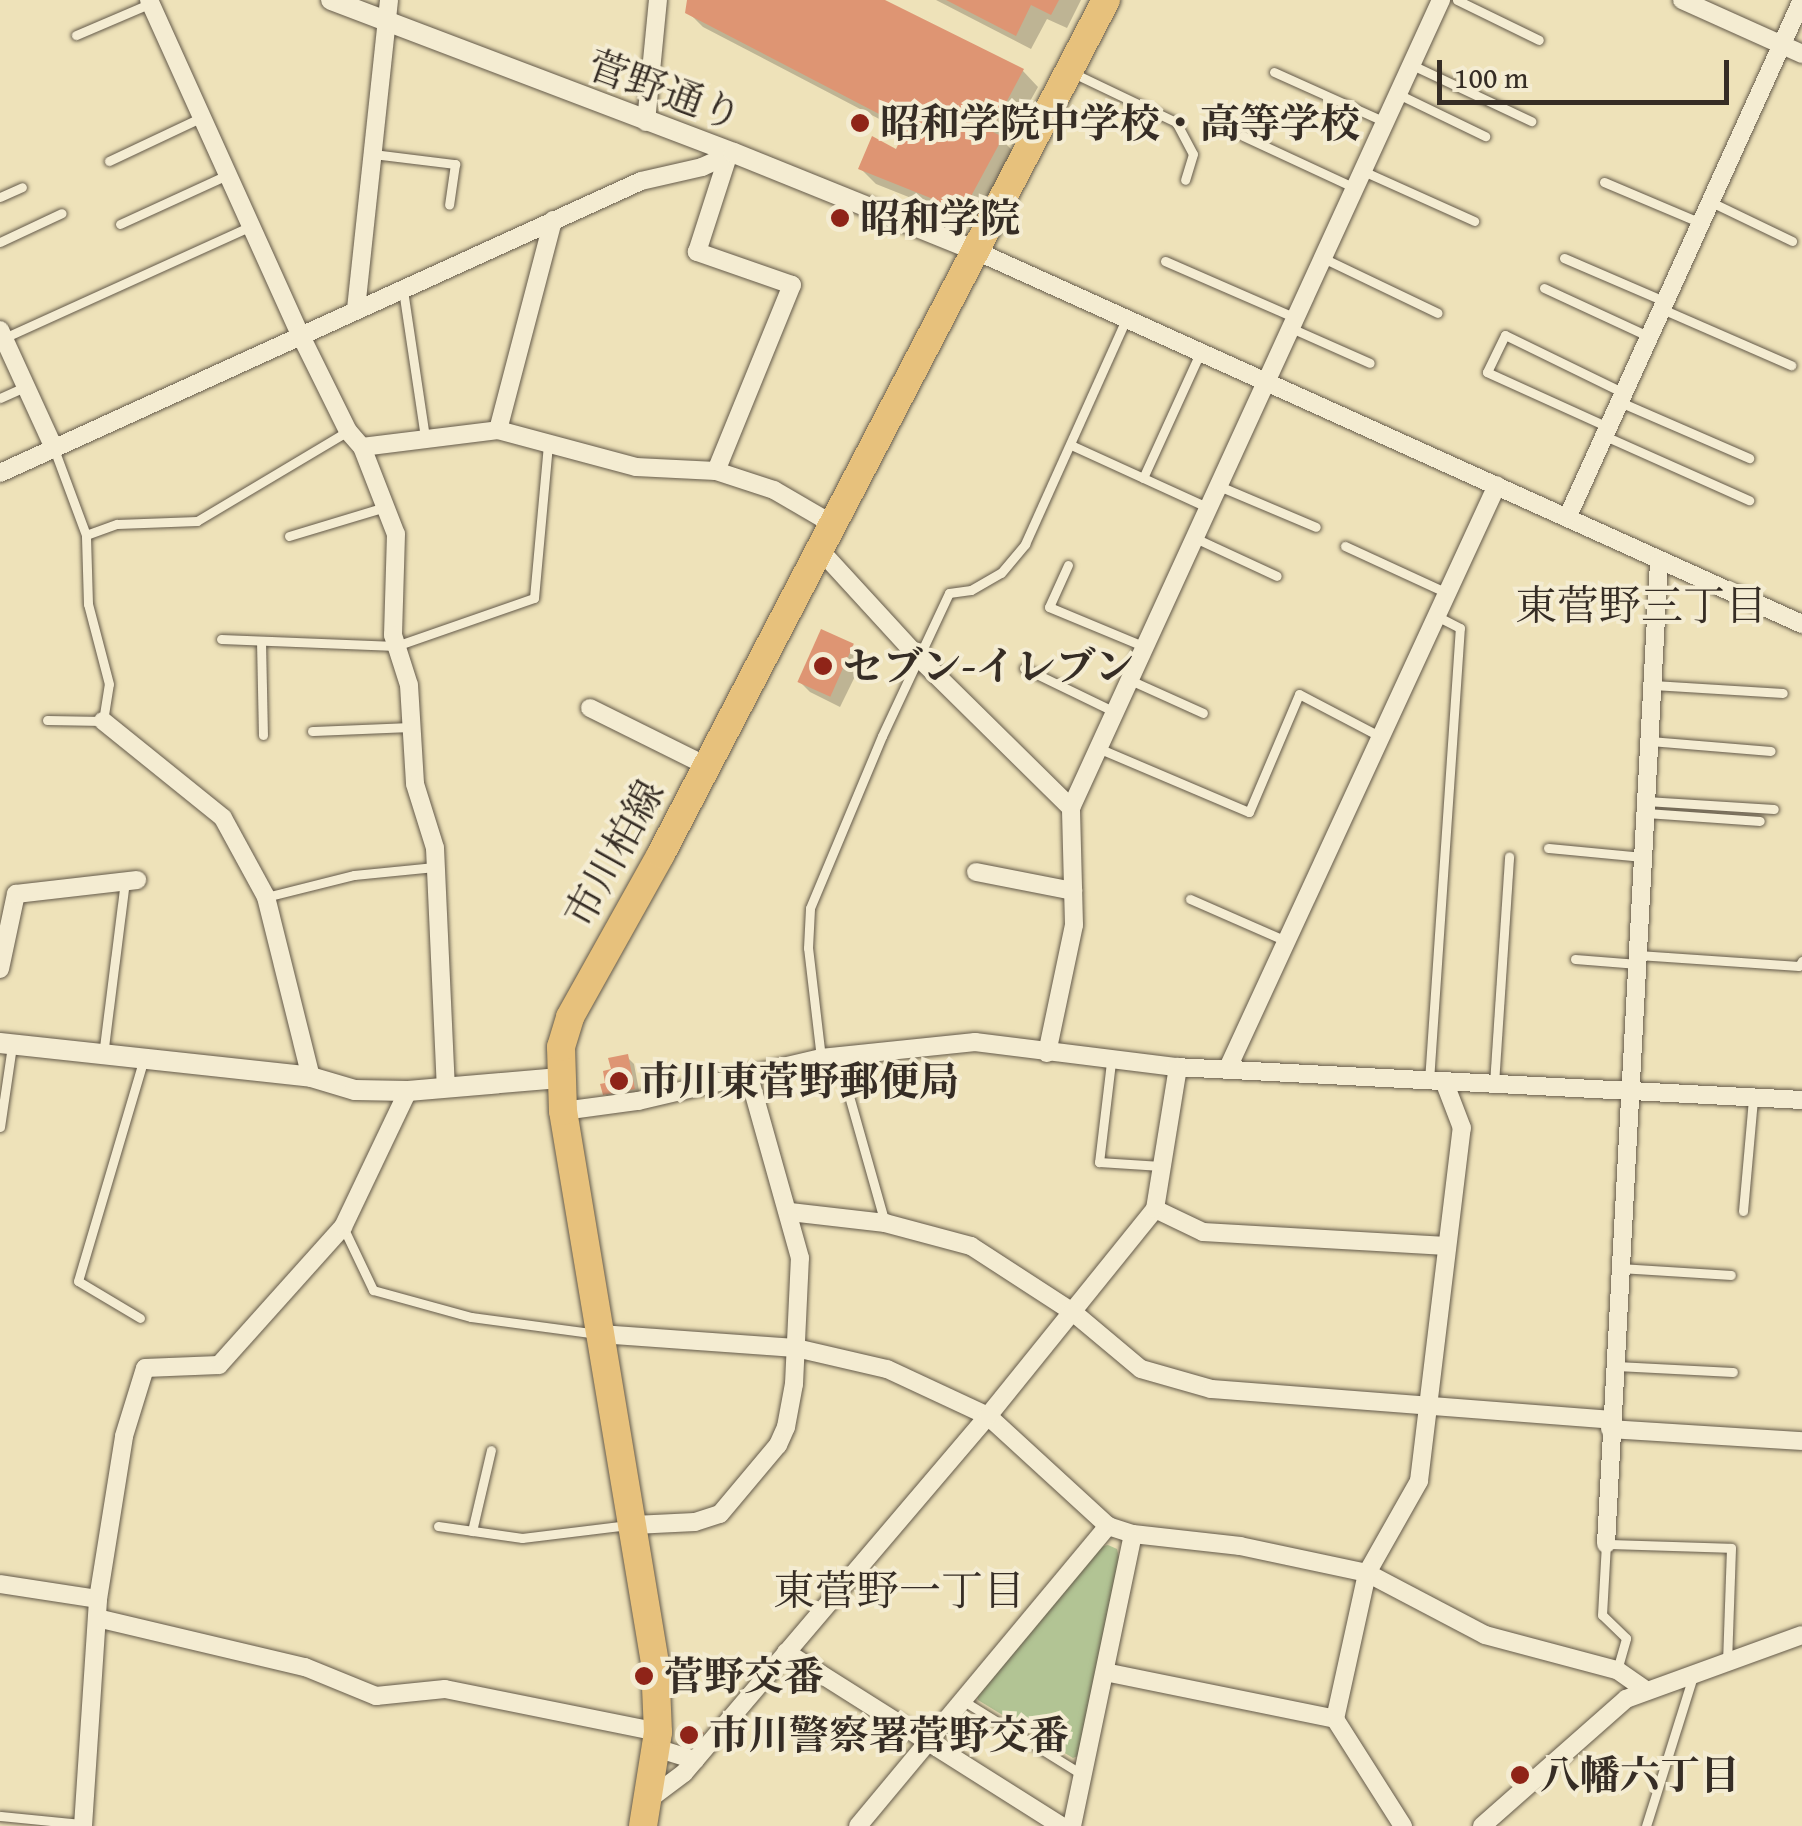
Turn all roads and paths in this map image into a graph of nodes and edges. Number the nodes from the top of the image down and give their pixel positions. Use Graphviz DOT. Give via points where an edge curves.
graph roads {
  1 [pos="330,0"];
  2 [pos="658,0"];
  3 [pos="1106,0"];
  4 [pos="1441,0"];
  5 [pos="1457,0"];
  6 [pos="1682,0"];
  7 [pos="1802,0"];
  8 [pos="150,1"];
  9 [pos="388,11"];
  10 [pos="76,35"];
  11 [pos="1539,40"];
  12 [pos="1782,46"];
  13 [pos="1802,54"];
  14 [pos="1412,65"];
  15 [pos="1068,71"];
  16 [pos="1274,72"];
  17 [pos="1398,94"];
  18 [pos="202,117"];
  19 [pos="1531,121"];
  20 [pos="646,122"];
  21 [pos="1385,122"];
  22 [pos="1243,136"];
  23 [pos="1485,136"];
  24 [pos="373,154"];
  25 [pos="731,154"];
  26 [pos="109,161"];
  27 [pos="227,175"];
  28 [pos="1185,180"];
  29 [pos="1359,180"];
  30 [pos="1604,182"];
  31 [pos="22,187"];
  32 [pos="0,197"];
  33 [pos="1711,202"];
  34 [pos="449,205"];
  35 [pos="62,213"];
  36 [pos="553,220"];
  37 [pos="1474,221"];
  38 [pos="1702,222"];
  39 [pos="120,224"];
  40 [pos="251,226"];
  41 [pos="1792,241"];
  42 [pos="0,242"];
  43 [pos="974,250"];
  44 [pos="1323,258"];
  45 [pos="1564,258"];
  46 [pos="1165,261"];
  47 [pos="402,288"];
  48 [pos="1544,288"];
  49 [pos="1664,306"];
  50 [pos="356,308"];
  51 [pos="1438,313"];
  52 [pos="1128,317"];
  53 [pos="1294,323"];
  54 [pos="1,332"];
  55 [pos="300,334"];
  56 [pos="1650,337"];
  57 [pos="1201,351"];
  58 [pos="1370,363"];
  59 [pos="1791,365"];
  60 [pos="1267,381"];
  61 [pos="26,387"];
  62 [pos="0,398"];
  63 [pos="1622,398"];
  64 [pos="498,430"];
  65 [pos="348,431"];
  66 [pos="1607,432"];
  67 [pos="425,438"];
  68 [pos="548,443"];
  69 [pos="1071,444"];
  70 [pos="362,447"];
  71 [pos="54,448"];
  72 [pos="1749,458"];
  73 [pos="716,471"];
  74 [pos="0,473"];
  75 [pos="1143,478"];
  76 [pos="1497,485"];
  77 [pos="1219,486"];
  78 [pos="1749,500"];
  79 [pos="385,507"];
  80 [pos="1209,508"];
  81 [pos="1568,516"];
  82 [pos="834,525"];
  83 [pos="1316,527"];
  84 [pos="86,535"];
  85 [pos="289,536"];
  86 [pos="1195,538"];
  87 [pos="1345,546"];
  88 [pos="820,550"];
  89 [pos="1659,560"];
  90 [pos="1068,565"];
  91 [pos="1277,576"];
  92 [pos="1445,592"];
  93 [pos="1434,614"];
  94 [pos="1802,624"];
  95 [pos="221,640"];
  96 [pos="261,641"];
  97 [pos="396,646"];
  98 [pos="1145,647"];
  99 [pos="918,658"];
  100 [pos="1024,668"];
  101 [pos="1130,680"];
  102 [pos="1652,685"];
  103 [pos="1783,692"];
  104 [pos="590,708"];
  105 [pos="1115,712"];
  106 [pos="1203,713"];
  107 [pos="48,720"];
  108 [pos="104,720"];
  109 [pos="412,727"];
  110 [pos="312,731"];
  111 [pos="263,734"];
  112 [pos="1378,736"];
  113 [pos="1650,742"];
  114 [pos="1098,748"];
  115 [pos="1771,751"];
  116 [pos="707,766"];
  117 [pos="1646,807"];
  118 [pos="1071,808"];
  119 [pos="1774,808"];
  120 [pos="1760,821"];
  121 [pos="1548,848"];
  122 [pos="1509,856"];
  123 [pos="1644,858"];
  124 [pos="436,866"];
  125 [pos="976,872"];
  126 [pos="131,881"];
  127 [pos="1073,891"];
  128 [pos="266,896"];
  129 [pos="1190,899"];
  130 [pos="1286,941"];
  131 [pos="1575,960"];
  132 [pos="1638,960"];
  133 [pos="1802,962"];
  134 [pos="0,969"];
  135 [pos="6,1045"];
  136 [pos="1048,1053"];
  137 [pos="829,1056"];
  138 [pos="102,1058"];
  139 [pos="142,1062"];
  140 [pos="1111,1062"];
  141 [pos="1178,1067"];
  142 [pos="1227,1070"];
  143 [pos="748,1072"];
  144 [pos="311,1077"];
  145 [pos="559,1078"];
  146 [pos="1437,1081"];
  147 [pos="1494,1084"];
  148 [pos="446,1086"];
  149 [pos="408,1090"];
  150 [pos="1631,1092"];
  151 [pos="1753,1098"];
  152 [pos="1802,1100"];
  153 [pos="563,1111"];
  154 [pos="0,1127"];
  155 [pos="1162,1166"];
  156 [pos="1154,1209"];
  157 [pos="1743,1211"];
  158 [pos="790,1212"];
  159 [pos="884,1223"];
  160 [pos="344,1228"];
  161 [pos="1448,1246"];
  162 [pos="1620,1268"];
  163 [pos="1731,1275"];
  164 [pos="1074,1313"];
  165 [pos="140,1318"];
  166 [pos="600,1334"];
  167 [pos="796,1348"];
  168 [pos="1614,1366"];
  169 [pos="1733,1372"];
  170 [pos="1428,1405"];
  171 [pos="988,1416"];
  172 [pos="1610,1425"];
  173 [pos="1802,1440"];
  174 [pos="492,1450"];
  175 [pos="634,1525"];
  176 [pos="438,1526"];
  177 [pos="1108,1526"];
  178 [pos="472,1532"];
  179 [pos="1133,1534"];
  180 [pos="1606,1544"];
  181 [pos="1366,1573"];
  182 [pos="0,1584"];
  183 [pos="98,1609"];
  184 [pos="1802,1635"];
  185 [pos="786,1652"];
  186 [pos="1727,1662"];
  187 [pos="1617,1670"];
  188 [pos="1104,1672"];
  189 [pos="1693,1673"];
  190 [pos="1644,1689"];
  191 [pos="962,1700"];
  192 [pos="1335,1719"];
  193 [pos="657,1740"];
  194 [pos="927,1742"];
  195 [pos="695,1760"];
  196 [pos="1083,1775"];
  197 [pos="646,1813"];
  198 [pos="0,1816"];
  199 [pos="83,1825"];
  200 [pos="858,1826"];
  201 [pos="1060,1826"];
  202 [pos="1072,1826"];
  203 [pos="1403,1826"];
  204 [pos="1482,1826"];
  205 [pos="1646,1826"];
  1 -- 9 [label="street, 菅野通り"];
  2 -- 20 [label="street"];
  3 -- 15 [label="main road, 市川柏線"];
  4 -- 14 [label="street"];
  5 -- 11 [label="lane"];
  6 -- 12 [label="street"];
  7 -- 12 [label="street"];
  8 -- 10 [label="lane"];
  8 -- 18 [label="street"];
  9 -- 20 [label="street, 菅野通り"];
  9 -- 24 [label="street"];
  12 -- 13 [label="street"];
  12 -- 33 [label="street"];
  14 -- 17 [label="street"];
  14 -- 19 [label="lane"];
  15 -- 28 [label="lane" via="1176,122 1193,154"];
  15 -- 43 [label="main road, 市川柏線"];
  16 -- 21 [label="lane"];
  17 -- 21 [label="street"];
  17 -- 23 [label="lane"];
  18 -- 26 [label="lane"];
  18 -- 27 [label="street"];
  20 -- 25 [label="street, 菅野通り"];
  21 -- 29 [label="street"];
  22 -- 29 [label="lane"];
  24 -- 34 [label="lane" via="454,164"];
  24 -- 50 [label="street"];
  25 -- 36 [label="street" via="702,168 641,180"];
  25 -- 43 [label="street, 菅野通り"];
  25 -- 73 [label="street" via="697,252 792,286"];
  27 -- 39 [label="lane"];
  27 -- 40 [label="street"];
  29 -- 37 [label="lane"];
  29 -- 44 [label="street"];
  30 -- 38 [label="lane"];
  31 -- 32 [label="lane"];
  33 -- 38 [label="street"];
  33 -- 41 [label="lane"];
  35 -- 42 [label="lane"];
  36 -- 47 [label="street"];
  36 -- 64 [label="street"];
  38 -- 49 [label="street"];
  40 -- 54 [label="lane"];
  40 -- 55 [label="street"];
  43 -- 52 [label="street"];
  43 -- 82 [label="main road, 市川柏線"];
  44 -- 51 [label="lane"];
  44 -- 53 [label="street"];
  45 -- 49 [label="lane"];
  46 -- 53 [label="lane"];
  47 -- 50 [label="street"];
  47 -- 67 [label="lane"];
  48 -- 56 [label="lane"];
  49 -- 56 [label="street"];
  49 -- 59 [label="lane"];
  50 -- 55 [label="street"];
  52 -- 57 [label="street"];
  52 -- 69 [label="lane"];
  53 -- 58 [label="lane"];
  53 -- 60 [label="street"];
  54 -- 61 [label="street"];
  55 -- 65 [label="street"];
  55 -- 71 [label="street"];
  56 -- 63 [label="street"];
  57 -- 60 [label="street"];
  57 -- 75 [label="lane"];
  60 -- 76 [label="street"];
  60 -- 77 [label="street"];
  61 -- 62 [label="lane"];
  61 -- 71 [label="street"];
  63 -- 66 [label="street"];
  63 -- 66 [label="lane" via="1504,335 1487,372"];
  63 -- 72 [label="lane"];
  64 -- 67 [label="street"];
  64 -- 68 [label="street"];
  65 -- 70 [label="street"];
  65 -- 84 [label="lane" via="197,521 117,524"];
  66 -- 78 [label="lane"];
  66 -- 81 [label="street"];
  67 -- 70 [label="street"];
  68 -- 73 [label="street" via="636,467"];
  68 -- 97 [label="lane" via="534,598"];
  69 -- 75 [label="lane"];
  69 -- 99 [label="lane" via="1025,544 1001,573 971,590 949,593"];
  70 -- 79 [label="street"];
  71 -- 74 [label="street"];
  71 -- 84 [label="lane"];
  73 -- 82 [label="street" via="774,490"];
  75 -- 80 [label="lane"];
  76 -- 81 [label="street"];
  76 -- 92 [label="street"];
  77 -- 80 [label="street"];
  77 -- 83 [label="lane"];
  79 -- 85 [label="lane"];
  79 -- 97 [label="street" via="396,534"];
  80 -- 86 [label="street"];
  81 -- 89 [label="street"];
  82 -- 88 [label="main road, 市川柏線"];
  84 -- 108 [label="lane" via="88,604 109,684"];
  86 -- 91 [label="lane"];
  86 -- 98 [label="street"];
  87 -- 92 [label="lane"];
  88 -- 99 [label="street"];
  88 -- 116 [label="main road, 市川柏線"];
  89 -- 94 [label="street"];
  89 -- 102 [label="street"];
  90 -- 98 [label="lane" via="1049,608"];
  92 -- 93 [label="street"];
  93 -- 112 [label="street"];
  93 -- 146 [label="lane" via="1460,628"];
  95 -- 96 [label="lane"];
  96 -- 97 [label="lane"];
  96 -- 111 [label="lane"];
  97 -- 109 [label="street" via="409,686"];
  98 -- 101 [label="street"];
  99 -- 118 [label="street"];
  99 -- 137 [label="lane" via="810,908 808,948"];
  100 -- 105 [label="lane"];
  101 -- 105 [label="street"];
  101 -- 106 [label="lane"];
  102 -- 103 [label="lane"];
  102 -- 113 [label="street"];
  104 -- 116 [label="street"];
  105 -- 114 [label="street"];
  107 -- 108 [label="lane"];
  108 -- 128 [label="street" via="223,818"];
  109 -- 110 [label="lane"];
  109 -- 124 [label="street" via="415,784"];
  112 -- 114 [label="lane" via="1299,694 1248,812"];
  112 -- 130 [label="street"];
  113 -- 115 [label="lane"];
  113 -- 117 [label="street"];
  114 -- 118 [label="street"];
  116 -- 145 [label="main road, 市川柏線" via="570,1016"];
  117 -- 119 [label="lane"];
  117 -- 120 [label="lane"];
  117 -- 123 [label="street"];
  118 -- 127 [label="street"];
  121 -- 123 [label="lane"];
  122 -- 147 [label="lane"];
  123 -- 132 [label="street"];
  124 -- 128 [label="lane"];
  124 -- 148 [label="street"];
  125 -- 127 [label="street"];
  126 -- 134 [label="street" via="16,894"];
  126 -- 138 [label="lane"];
  127 -- 136 [label="street" via="1070,962"];
  128 -- 144 [label="street"];
  129 -- 130 [label="lane"];
  130 -- 142 [label="street"];
  131 -- 132 [label="lane"];
  132 -- 133 [label="lane"];
  132 -- 150 [label="street"];
  135 -- 138 [label="street"];
  135 -- 154 [label="lane"];
  136 -- 137 [label="street" via="975,1042"];
  136 -- 140 [label="street"];
  137 -- 143 [label="street"];
  137 -- 159 [label="lane"];
  138 -- 139 [label="street"];
  139 -- 144 [label="street"];
  139 -- 165 [label="lane" via="78,1281"];
  140 -- 141 [label="street"];
  140 -- 155 [label="lane" via="1099,1162"];
  141 -- 142 [label="street"];
  141 -- 155 [label="street"];
  142 -- 146 [label="street"];
  143 -- 153 [label="street" via="638,1101"];
  143 -- 158 [label="street"];
  144 -- 149 [label="street" via="355,1090"];
  145 -- 148 [label="street"];
  145 -- 153 [label="main road, 市川柏線"];
  146 -- 147 [label="street"];
  146 -- 161 [label="street" via="1462,1128"];
  147 -- 150 [label="street"];
  148 -- 149 [label="street"];
  149 -- 160 [label="street"];
  150 -- 151 [label="street"];
  150 -- 162 [label="street"];
  151 -- 152 [label="street"];
  151 -- 157 [label="lane"];
  153 -- 166 [label="main road, 市川柏線"];
  155 -- 156 [label="street"];
  156 -- 161 [label="street" via="1203,1232"];
  156 -- 164 [label="street"];
  158 -- 159 [label="street"];
  158 -- 167 [label="street" via="801,1289"];
  159 -- 164 [label="street" via="971,1246"];
  160 -- 166 [label="lane" via="374,1290 471,1317"];
  160 -- 183 [label="street" via="219,1365 145,1368 124,1436"];
  161 -- 170 [label="street"];
  162 -- 163 [label="lane"];
  162 -- 168 [label="street"];
  164 -- 170 [label="street" via="1141,1368 1211,1389"];
  164 -- 171 [label="street"];
  166 -- 167 [label="street"];
  166 -- 175 [label="main road, 市川柏線"];
  167 -- 171 [label="street" via="888,1368"];
  167 -- 175 [label="street" via="778,1445 720,1514"];
  168 -- 169 [label="lane"];
  168 -- 172 [label="street"];
  170 -- 172 [label="street"];
  170 -- 181 [label="street" via="1419,1481"];
  171 -- 177 [label="street"];
  171 -- 185 [label="street"];
  172 -- 173 [label="street"];
  172 -- 180 [label="street"];
  174 -- 178 [label="lane"];
  175 -- 178 [label="lane" via="522,1538"];
  175 -- 193 [label="main road, 市川柏線" via="650,1618"];
  176 -- 178 [label="lane"];
  177 -- 179 [label="street"];
  177 -- 191 [label="street"];
  179 -- 181 [label="street" via="1240,1546"];
  179 -- 188 [label="street"];
  180 -- 186 [label="lane" via="1731,1548"];
  180 -- 187 [label="lane" via="1602,1615 1626,1638"];
  181 -- 187 [label="street" via="1486,1636"];
  181 -- 192 [label="street"];
  182 -- 183 [label="street"];
  183 -- 193 [label="street" via="305,1667 376,1696 445,1688"];
  183 -- 199 [label="street"];
  184 -- 186 [label="street"];
  185 -- 194 [label="street"];
  185 -- 195 [label="street"];
  186 -- 189 [label="street"];
  187 -- 190 [label="street"];
  188 -- 192 [label="street"];
  188 -- 196 [label="street"];
  189 -- 190 [label="street"];
  189 -- 205 [label="lane"];
  190 -- 204 [label="street"];
  191 -- 194 [label="street"];
  191 -- 196 [label="lane"];
  192 -- 203 [label="street"];
  193 -- 195 [label="street"];
  193 -- 197 [label="main road, 市川柏線"];
  194 -- 200 [label="street"];
  194 -- 201 [label="street"];
  195 -- 197 [label="street"];
  196 -- 202 [label="street"];
  198 -- 199 [label="lane"];
}
